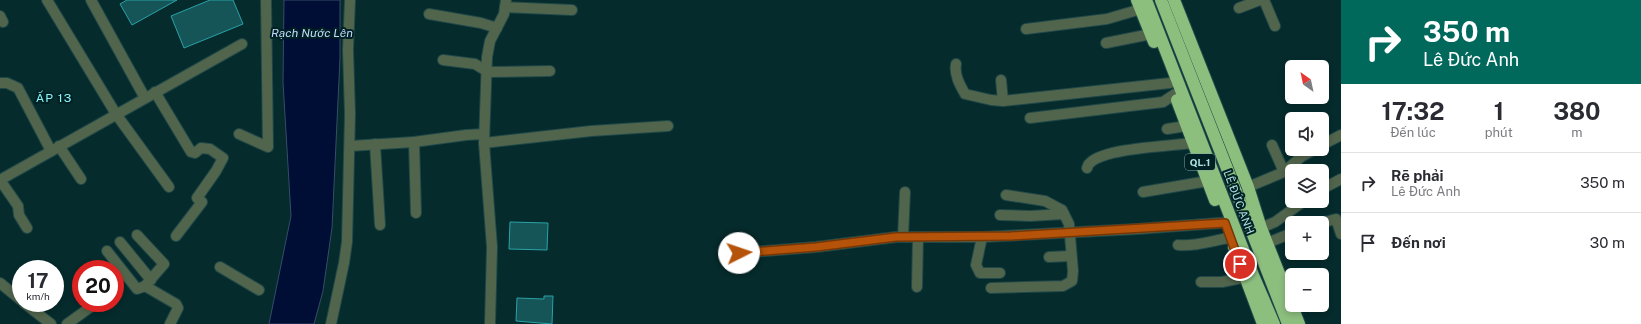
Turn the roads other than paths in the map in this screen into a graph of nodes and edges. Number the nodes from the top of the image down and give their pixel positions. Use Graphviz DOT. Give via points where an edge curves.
graph roads {
  1 [pos="47,0"];
  2 [pos="91,0"];
  3 [pos="266,0"];
  4 [pos="350,0"];
  5 [pos="1161,0"];
  6 [pos="1174,0"];
  7 [pos="1260,0"];
  8 [pos="1264,0"];
  9 [pos="1141,3"];
  10 [pos="505,4"];
  11 [pos="1239,8"];
  12 [pos="572,10"];
  13 [pos="429,14"];
  14 [pos="1275,26"];
  15 [pos="496,28"];
  16 [pos="1026,29"];
  17 [pos="1151,34"];
  18 [pos="1106,43"];
  19 [pos="242,44"];
  20 [pos="443,60"];
  21 [pos="956,64"];
  22 [pos="550,71"];
  23 [pos="488,72"];
  24 [pos="1001,80"];
  25 [pos="0,83"];
  26 [pos="1172,88"];
  27 [pos="155,92"];
  28 [pos="145,98"];
  29 [pos="1003,101"];
  30 [pos="116,114"];
  31 [pos="1030,118"];
  32 [pos="668,126"];
  33 [pos="1186,126"];
  34 [pos="1167,129"];
  35 [pos="239,134"];
  36 [pos="1341,135"];
  37 [pos="484,139"];
  38 [pos="1329,141"];
  39 [pos="414,142"];
  40 [pos="1193,143"];
  41 [pos="375,144"];
  42 [pos="1272,145"];
  43 [pos="350,146"];
  44 [pos="55,149"];
  45 [pos="1303,156"];
  46 [pos="1087,168"];
  47 [pos="1284,172"];
  48 [pos="1209,177"];
  49 [pos="81,179"];
  50 [pos="1341,179"];
  51 [pos="0,180"];
  52 [pos="1329,185"];
  53 [pos="169,186"];
  54 [pos="1248,187"];
  55 [pos="905,192"];
  56 [pos="1143,192"];
  57 [pos="1006,195"];
  58 [pos="1294,208"];
  59 [pos="416,214"];
  60 [pos="1064,214"];
  61 [pos="1000,215"];
  62 [pos="1329,221"];
  63 [pos="1229,223"];
  64 [pos="380,225"];
  65 [pos="27,228"];
  66 [pos="1260,228"];
  67 [pos="1069,233"];
  68 [pos="1341,234"];
  69 [pos="137,235"];
  70 [pos="176,236"];
  71 [pos="1285,236"];
  72 [pos="903,237"];
  73 [pos="918,237"];
  74 [pos="982,237"];
  75 [pos="1234,237"];
  76 [pos="120,242"];
  77 [pos="1267,243"];
  78 [pos="1178,245"];
  79 [pos="107,250"];
  80 [pos="739,253"];
  81 [pos="1070,256"];
  82 [pos="1049,257"];
  83 [pos="220,267"];
  84 [pos="1000,273"];
  85 [pos="1249,276"];
  86 [pos="1201,282"];
  87 [pos="148,283"];
  88 [pos="0,284"];
  89 [pos="917,286"];
  90 [pos="992,288"];
  91 [pos="259,290"];
  92 [pos="12,293"];
  93 [pos="35,312"];
  94 [pos="84,312"];
  95 [pos="48,323"];
  96 [pos="68,324"];
  97 [pos="170,324"];
  98 [pos="331,324"];
  99 [pos="490,324"];
  100 [pos="1264,324"];
  101 [pos="1274,324"];
  102 [pos="1288,324"];
  103 [pos="1299,324"];
  1 -- 30 [label="street"];
  2 -- 28 [label="street"];
  3 -- 35 [label="street" via="268,147"];
  4 -- 43 [label="street"];
  5 -- 102 [label="highway, LÊ ĐỨC ANH / QL.1"];
  6 -- 54 [label="highway, LÊ ĐỨC ANH"];
  7 -- 11 [label="street"];
  8 -- 14 [label="street"];
  9 -- 16 [label="street" via="1107,19"];
  9 -- 17 [label="highway, LÊ ĐỨC ANH / QL.1"];
  9 -- 48 [label="highway, LÊ ĐỨC ANH / QL.1"];
  10 -- 12 [label="street"];
  10 -- 15 [label="street" via="504,14"];
  13 -- 15 [label="street"];
  15 -- 23 [label="street" via="490,41"];
  17 -- 18 [label="street"];
  17 -- 26 [label="highway, LÊ ĐỨC ANH / QL.1"];
  19 -- 27 [label="street"];
  20 -- 23 [label="street" via="475,64"];
  21 -- 29 [label="street" via="955,68 965,94"];
  22 -- 23 [label="street"];
  23 -- 37 [label="street"];
  24 -- 29 [label="street"];
  25 -- 44 [label="street" via="18,88"];
  26 -- 29 [label="street"];
  26 -- 31 [label="street" via="1163,102"];
  26 -- 33 [label="highway, LÊ ĐỨC ANH / QL.1"];
  27 -- 28 [label="street"];
  27 -- 70 [label="street" via="191,152 195,153 201,148 210,149 223,158 197,198 202,202"];
  28 -- 30 [label="street"];
  30 -- 44 [label="street"];
  30 -- 53 [label="street"];
  32 -- 37 [label="street"];
  33 -- 34 [label="street"];
  33 -- 40 [label="highway, LÊ ĐỨC ANH / QL.1"];
  36 -- 38 [label="street"];
  37 -- 39 [label="street" via="466,135"];
  37 -- 99 [label="street" via="492,247"];
  39 -- 41 [label="street"];
  39 -- 59 [label="street"];
  40 -- 46 [label="street" via="1103,156 1090,162"];
  40 -- 48 [label="highway, LÊ ĐỨC ANH / QL.1"];
  41 -- 43 [label="street"];
  41 -- 64 [label="street"];
  42 -- 47 [label="street"];
  43 -- 98 [label="street" via="347,242"];
  44 -- 49 [label="street"];
  44 -- 51 [label="street"];
  45 -- 47 [label="street"];
  47 -- 54 [label="street"];
  48 -- 56 [label="street"];
  48 -- 63 [label="highway, LÊ ĐỨC ANH / QL.1"];
  50 -- 52 [label="street"];
  51 -- 65 [label="street" via="18,206 19,215"];
  54 -- 66 [label="highway, LÊ ĐỨC ANH"];
  55 -- 72 [label="street"];
  57 -- 60 [label="street" via="1045,201 1062,210"];
  58 -- 66 [label="street" via="1275,222"];
  60 -- 61 [label="street"];
  60 -- 67 [label="street" via="1069,224"];
  62 -- 68 [label="street" via="1336,219"];
  63 -- 67 [label="street"];
  63 -- 75 [label="highway, LÊ ĐỨC ANH / QL.1"];
  66 -- 77 [label="highway, LÊ ĐỨC ANH"];
  67 -- 74 [label="street"];
  67 -- 81 [label="street"];
  69 -- 87 [label="street" via="164,264"];
  71 -- 77 [label="street"];
  72 -- 73 [label="street"];
  72 -- 80 [label="street"];
  73 -- 74 [label="street"];
  73 -- 89 [label="street"];
  74 -- 84 [label="street" via="976,265 980,273"];
  75 -- 78 [label="street" via="1192,246"];
  75 -- 85 [label="highway, LÊ ĐỨC ANH / QL.1"];
  75 -- 85 [label="highway, LÊ ĐỨC ANH / QL.1" via="1245,253"];
  76 -- 87 [label="street"];
  77 -- 103 [label="highway, LÊ ĐỨC ANH"];
  79 -- 87 [label="street" via="137,289"];
  81 -- 82 [label="street"];
  81 -- 90 [label="street" via="1073,271 1072,281 1068,284"];
  83 -- 91 [label="street"];
  85 -- 86 [label="street" via="1222,282"];
  85 -- 100 [label="highway, LÊ ĐỨC ANH / QL.1"];
  85 -- 101 [label="highway, LÊ ĐỨC ANH / QL.1"];
  87 -- 97 [label="street" via="176,304 178,311"];
  88 -- 92 [label="street"];
  93 -- 95 [label="street"];
  94 -- 96 [label="street"];
}
